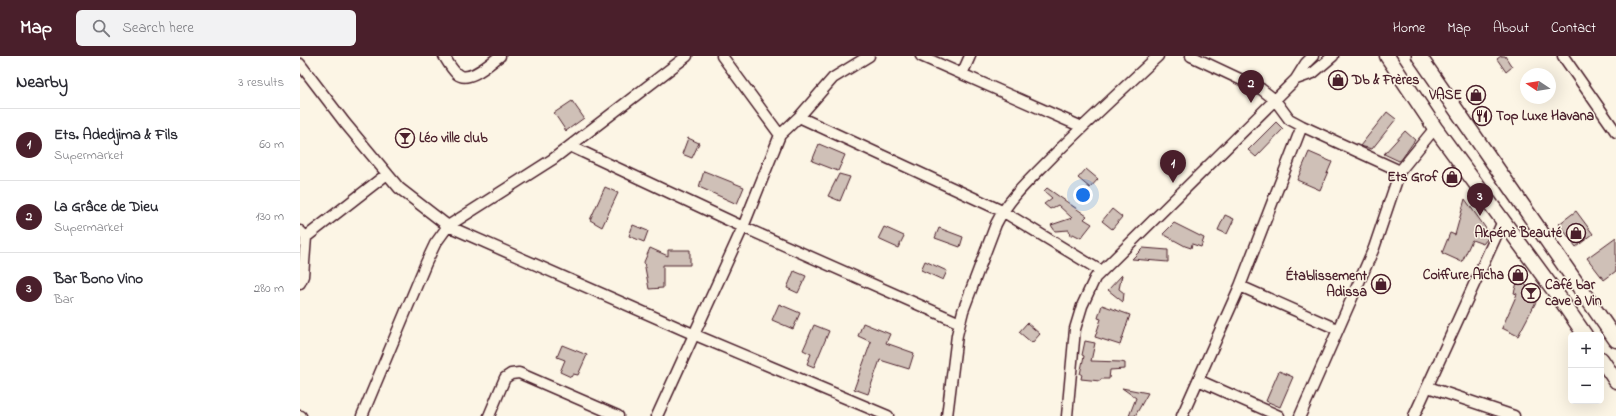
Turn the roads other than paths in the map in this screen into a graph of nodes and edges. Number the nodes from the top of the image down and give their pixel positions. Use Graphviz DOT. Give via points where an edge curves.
graph roads {
  1 [pos="444,56"];
  2 [pos="500,56"];
  3 [pos="688,56"];
  4 [pos="722,56"];
  5 [pos="869,56"];
  6 [pos="921,56"];
  7 [pos="970,56"];
  8 [pos="1158,56"];
  9 [pos="1191,56"];
  10 [pos="1313,56"];
  11 [pos="1333,56"];
  12 [pos="1387,56"];
  13 [pos="1420,56"];
  14 [pos="1563,56"];
  15 [pos="300,64"];
  16 [pos="962,74"];
  17 [pos="1296,79"];
  18 [pos="1275,100"];
  19 [pos="799,117"];
  20 [pos="1302,126"];
  21 [pos="1082,127"];
  22 [pos="1435,128"];
  23 [pos="1616,132"];
  24 [pos="780,135"];
  25 [pos="570,146"];
  26 [pos="1400,171"];
  27 [pos="387,174"];
  28 [pos="1002,212"];
  29 [pos="1503,221"];
  30 [pos="448,226"];
  31 [pos="743,227"];
  32 [pos="303,234"];
  33 [pos="302,252"];
  34 [pos="1101,271"];
  35 [pos="300,283"];
  36 [pos="1240,286"];
  37 [pos="960,323"];
  38 [pos="1337,329"];
  39 [pos="1583,332"];
  40 [pos="693,334"];
  41 [pos="1616,340"];
  42 [pos="1604,363"];
  43 [pos="1198,380"];
  44 [pos="1616,381"];
  45 [pos="1428,387"];
  46 [pos="876,414"];
  47 [pos="612,415"];
  48 [pos="362,416"];
  49 [pos="489,416"];
  50 [pos="657,416"];
  51 [pos="888,416"];
  52 [pos="948,416"];
  53 [pos="1067,416"];
  54 [pos="1182,416"];
  55 [pos="1279,416"];
  56 [pos="1300,416"];
  57 [pos="1414,416"];
  58 [pos="1514,416"];
  1 -- 2 [label="street" via="457,74 473,76"];
  3 -- 25 [label="street"];
  4 -- 24 [label="street"];
  5 -- 19 [label="street" via="833,78"];
  6 -- 16 [label="street"];
  7 -- 16 [label="street"];
  8 -- 21 [label="street"];
  9 -- 18 [label="street" via="1261,89"];
  10 -- 17 [label="street"];
  11 -- 17 [label="street" via="1314,73"];
  12 -- 22 [label="main road"];
  13 -- 41 [label="main road"];
  14 -- 23 [label="street"];
  15 -- 27 [label="street"];
  16 -- 21 [label="street"];
  17 -- 18 [label="street"];
  18 -- 20 [label="street" via="1289,119"];
  18 -- 34 [label="street"];
  19 -- 24 [label="street"];
  19 -- 28 [label="street"];
  20 -- 26 [label="street"];
  20 -- 36 [label="street"];
  21 -- 28 [label="street" via="1019,190"];
  22 -- 26 [label="street"];
  22 -- 29 [label="main road"];
  24 -- 31 [label="street"];
  25 -- 30 [label="street"];
  25 -- 31 [label="street"];
  26 -- 38 [label="street" via="1374,248"];
  27 -- 30 [label="street" via="399,188"];
  27 -- 32 [label="street"];
  28 -- 34 [label="street"];
  28 -- 37 [label="street"];
  29 -- 39 [label="main road"];
  29 -- 45 [label="street"];
  30 -- 40 [label="street"];
  30 -- 48 [label="street" via="432,250"];
  31 -- 37 [label="street"];
  31 -- 40 [label="street"];
  32 -- 33 [label="street"];
  33 -- 35 [label="street" via="303,276"];
  34 -- 53 [label="street" via="1089,289 1075,329"];
  36 -- 38 [label="street"];
  36 -- 43 [label="street"];
  37 -- 52 [label="street"];
  38 -- 56 [label="street"];
  40 -- 46 [label="street"];
  40 -- 50 [label="street"];
  42 -- 44 [label="main road"];
  43 -- 54 [label="street"];
  43 -- 55 [label="street"];
  45 -- 57 [label="street"];
  45 -- 58 [label="street"];
  46 -- 51 [label="street"];
  47 -- 49 [label="street" via="519,373 505,378"];
}
